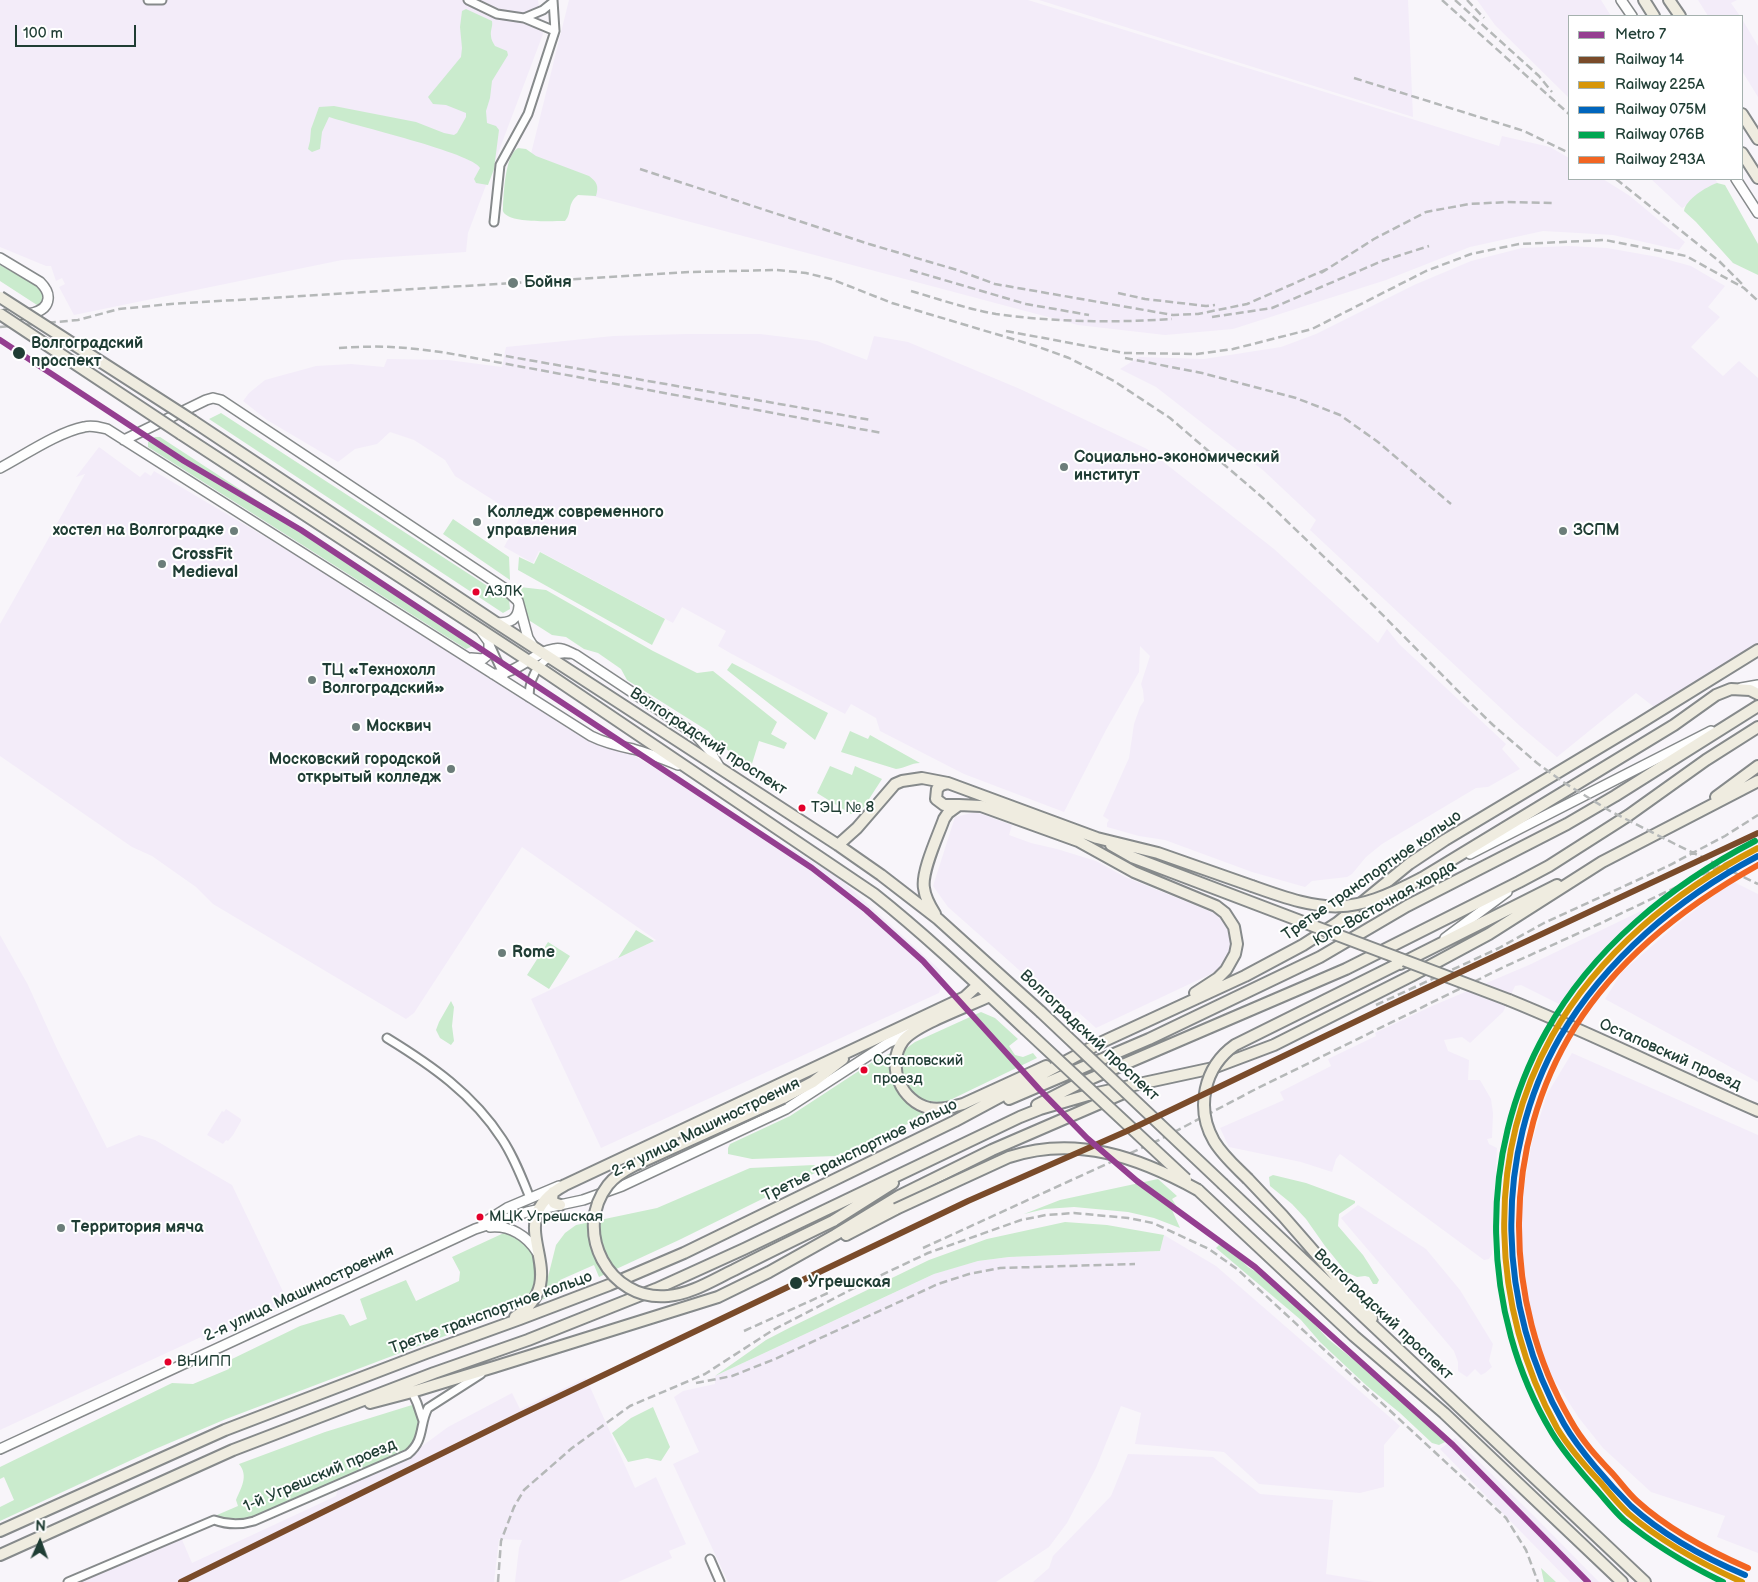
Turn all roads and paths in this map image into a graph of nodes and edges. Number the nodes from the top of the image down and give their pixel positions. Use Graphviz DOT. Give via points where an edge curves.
graph roads {
  1 [pos="148,0"];
  2 [pos="162,0"];
  3 [pos="468,0"];
  4 [pos="1621,0"];
  5 [pos="1644,0"];
  6 [pos="1669,0"];
  7 [pos="553,1"];
  8 [pos="1631,15"];
  9 [pos="1653,15"];
  10 [pos="1679,15"];
  11 [pos="524,18"];
  12 [pos="555,31"];
  13 [pos="1743,116"];
  14 [pos="1758,139"];
  15 [pos="1743,155"];
  16 [pos="1758,178"];
  17 [pos="1737,180"];
  18 [pos="1758,212"];
  19 [pos="494,222"];
  20 [pos="0,258"];
  21 [pos="0,297"];
  22 [pos="0,315"];
  23 [pos="124,440"];
  24 [pos="0,468"];
  25 [pos="518,601"];
  26 [pos="497,623"];
  27 [pos="479,628"];
  28 [pos="489,642"];
  29 [pos="533,646"];
  30 [pos="1758,650"];
  31 [pos="547,655"];
  32 [pos="466,656"];
  33 [pos="534,664"];
  34 [pos="503,673"];
  35 [pos="493,674"];
  36 [pos="507,683"];
  37 [pos="1758,684"];
  38 [pos="1731,689"];
  39 [pos="1758,694"];
  40 [pos="529,696"];
  41 [pos="1758,706"];
  42 [pos="1758,727"];
  43 [pos="1695,742"];
  44 [pos="1758,766"];
  45 [pos="720,768"];
  46 [pos="692,771"];
  47 [pos="1758,781"];
  48 [pos="948,783"];
  49 [pos="959,805"];
  50 [pos="1680,822"];
  51 [pos="1097,838"];
  52 [pos="838,845"];
  53 [pos="1602,862"];
  54 [pos="1422,878"];
  55 [pos="1519,882"];
  56 [pos="938,919"];
  57 [pos="1439,943"];
  58 [pos="978,985"];
  59 [pos="990,996"];
  60 [pos="1164,1013"];
  61 [pos="916,1029"];
  62 [pos="387,1038"];
  63 [pos="1100,1043"];
  64 [pos="857,1048"];
  65 [pos="864,1059"];
  66 [pos="1190,1074"];
  67 [pos="1758,1111"];
  68 [pos="955,1121"];
  69 [pos="987,1132"];
  70 [pos="924,1163"];
  71 [pos="565,1184"];
  72 [pos="1198,1190"];
  73 [pos="553,1192"];
  74 [pos="530,1198"];
  75 [pos="560,1205"];
  76 [pos="538,1209"];
  77 [pos="475,1229"];
  78 [pos="540,1256"];
  79 [pos="769,1272"];
  80 [pos="491,1330"];
  81 [pos="1412,1364"];
  82 [pos="494,1367"];
  83 [pos="412,1392"];
  84 [pos="319,1417"];
  85 [pos="423,1421"];
  86 [pos="0,1449"];
  87 [pos="0,1532"];
  88 [pos="0,1555"];
  89 [pos="710,1559"];
  90 [pos="68,1582"];
  91 [pos="720,1582"];
  92 [pos="1622,1582"];
  93 [pos="1645,1582"];
  1 -- 2 [label="street"];
  3 -- 11 [label="street" via="497,14"];
  4 -- 8 [label="main road"];
  5 -- 9 [label="main road"];
  6 -- 10 [label="main road"];
  7 -- 11 [label="street" via="543,10"];
  7 -- 12 [label="street"];
  11 -- 12 [label="street"];
  12 -- 19 [label="street" via="528,114 500,166"];
  13 -- 14 [label="main road"];
  15 -- 16 [label="main road"];
  17 -- 18 [label="main road"];
  20 -- 22 [label="main road" via="40,282 46,288 48,298 41,311"];
  21 -- 26 [label="main road, Волгоградский проспект, bridge"];
  22 -- 27 [label="main road, Волгоградский проспект, bridge"];
  23 -- 24 [label="main road, Волгоградский проспект" via="100,427 84,427 57,437"];
  23 -- 25 [label="main road" via="206,400 221,400 504,588"];
  23 -- 32 [label="main road, Волгоградский проспект"];
  25 -- 26 [label="main road" via="514,620"];
  25 -- 29 [label="main road"];
  26 -- 29 [label="main road, Волгоградский проспект"];
  27 -- 28 [label="main road"];
  27 -- 33 [label="main road, Волгоградский проспект"];
  28 -- 32 [label="main road" via="488,657"];
  28 -- 34 [label="street"];
  29 -- 31 [label="main road, Волгоградский проспект"];
  30 -- 60 [label="main road, Третье транспортное кольцо" via="1425,853 1304,945"];
  31 -- 33 [label="main road"];
  31 -- 45 [label="main road, Волгоградский проспект"];
  31 -- 45 [label="main road" via="554,649 564,649 576,655 695,734"];
  32 -- 35 [label="main road, Волгоградский проспект"];
  33 -- 34 [label="main road"];
  33 -- 40 [label="street"];
  33 -- 46 [label="main road, Волгоградский проспект"];
  34 -- 35 [label="main road"];
  34 -- 36 [label="street"];
  35 -- 36 [label="main road, Волгоградский проспект"];
  36 -- 40 [label="main road, Волгоградский проспект"];
  37 -- 38 [label="main road"];
  38 -- 39 [label="main road"];
  38 -- 54 [label="main road" via="1716,695 1674,725"];
  40 -- 46 [label="main road, Волгоградский проспект" via="605,743 662,758"];
  41 -- 43 [label="main road, Юго-Восточная хорда"];
  42 -- 55 [label="main road" via="1629,816"];
  43 -- 54 [label="main road"];
  43 -- 68 [label="main road, Юго-Восточная хорда" via="1567,824 1407,906 1320,957 1149,1039"];
  44 -- 50 [label="main road"];
  45 -- 52 [label="main road, Волгоградский проспект"];
  46 -- 58 [label="main road, Волгоградский проспект" via="874,894"];
  47 -- 50 [label="main road"];
  48 -- 49 [label="main road" via="937,789 936,798 944,805"];
  48 -- 51 [label="main road"];
  48 -- 52 [label="main road" via="922,778 902,780"];
  49 -- 56 [label="main road" via="944,819 925,877 926,897"];
  49 -- 60 [label="main road" via="981,806 1078,841 1134,872 1205,901 1225,913 1236,937 1232,962 1218,978"];
  50 -- 53 [label="main road"];
  51 -- 54 [label="main road, bridge" via="1158,854 1302,903 1340,907 1377,900"];
  51 -- 67 [label="main road, Остаповский проезд, bridge" via="1132,857 1549,1016"];
  52 -- 56 [label="main road, Волгоградский проспект"];
  53 -- 57 [label="main road"];
  53 -- 66 [label="main road" via="1489,934 1411,976 1274,1045"];
  55 -- 57 [label="main road"];
  55 -- 69 [label="main road" via="1346,969 1076,1085"];
  56 -- 81 [label="main road, Волгоградский проспект, bridge" via="1041,1012"];
  57 -- 81 [label="main road, bridge" via="1240,1042 1215,1065 1206,1084 1204,1104 1207,1124 1221,1151 1283,1216"];
  58 -- 59 [label="main road, Волгоградский проспект"];
  58 -- 64 [label="main road, 2-я улица Машиностроения" via="965,997"];
  59 -- 61 [label="main road, 2-я улица Машиностроения"];
  59 -- 72 [label="main road, Волгоградский проспект, bridge"];
  60 -- 63 [label="main road, Третье транспортное кольцо"];
  61 -- 63 [label="main road" via="899,1048 898,1078 906,1095 921,1105 939,1109 963,1104"];
  61 -- 65 [label="main road, 2-я улица Машиностроения"];
  62 -- 74 [label="street" via="438,1071 475,1104 502,1138"];
  63 -- 68 [label="main road, Третье транспортное кольцо"];
  64 -- 65 [label="main road"];
  64 -- 70 [label="main road, bridge" via="813,1082 635,1165 615,1178 602,1193 595,1210 593,1230 597,1251 607,1269 628,1288 647,1295 667,1296 698,1287 833,1221"];
  64 -- 71 [label="main road, 2-я улица Машиностроения"];
  65 -- 75 [label="main road, 2-я улица Машиностроения" via="786,1109 607,1193"];
  66 -- 69 [label="main road" via="1063,1102"];
  66 -- 79 [label="main road" via="1122,1094 992,1150 887,1202"];
  68 -- 80 [label="main road, Третье транспортное кольцо" via="684,1253"];
  69 -- 70 [label="main road"];
  70 -- 84 [label="main road" via="656,1288 528,1340"];
  71 -- 73 [label="main road"];
  71 -- 74 [label="main road, 2-я улица Машиностроения"];
  72 -- 79 [label="main road, bridge" via="1162,1171 1110,1153 1057,1147 1024,1152 896,1209 781,1269"];
  72 -- 92 [label="main road, Волгоградский проспект" via="1354,1336 1444,1413"];
  73 -- 75 [label="main road" via="554,1203"];
  73 -- 76 [label="main road"];
  74 -- 77 [label="main road, 2-я улица Машиностроения" via="507,1208"];
  75 -- 76 [label="main road, 2-я улица Машиностроения"];
  76 -- 77 [label="main road, 2-я улица Машиностроения"];
  76 -- 78 [label="main road" via="534,1234"];
  77 -- 78 [label="main road" via="494,1226 513,1230 532,1244"];
  77 -- 86 [label="main road, 2-я улица Машиностроения"];
  78 -- 80 [label="main road" via="542,1278 534,1300 516,1316"];
  79 -- 82 [label="main road" via="696,1304"];
  80 -- 87 [label="main road, Третье транспортное кольцо" via="225,1430"];
  81 -- 93 [label="main road, Волгоградский проспект"];
  82 -- 83 [label="main road"];
  82 -- 85 [label="street, 1-й Угрешский проезд" via="428,1408"];
  83 -- 84 [label="main road"];
  83 -- 85 [label="street"];
  84 -- 88 [label="main road" via="206,1461"];
  85 -- 90 [label="street, 1-й Угрешский проезд" via="418,1444 408,1454 254,1520 237,1524 214,1520"];
  89 -- 91 [label="street"];
}
